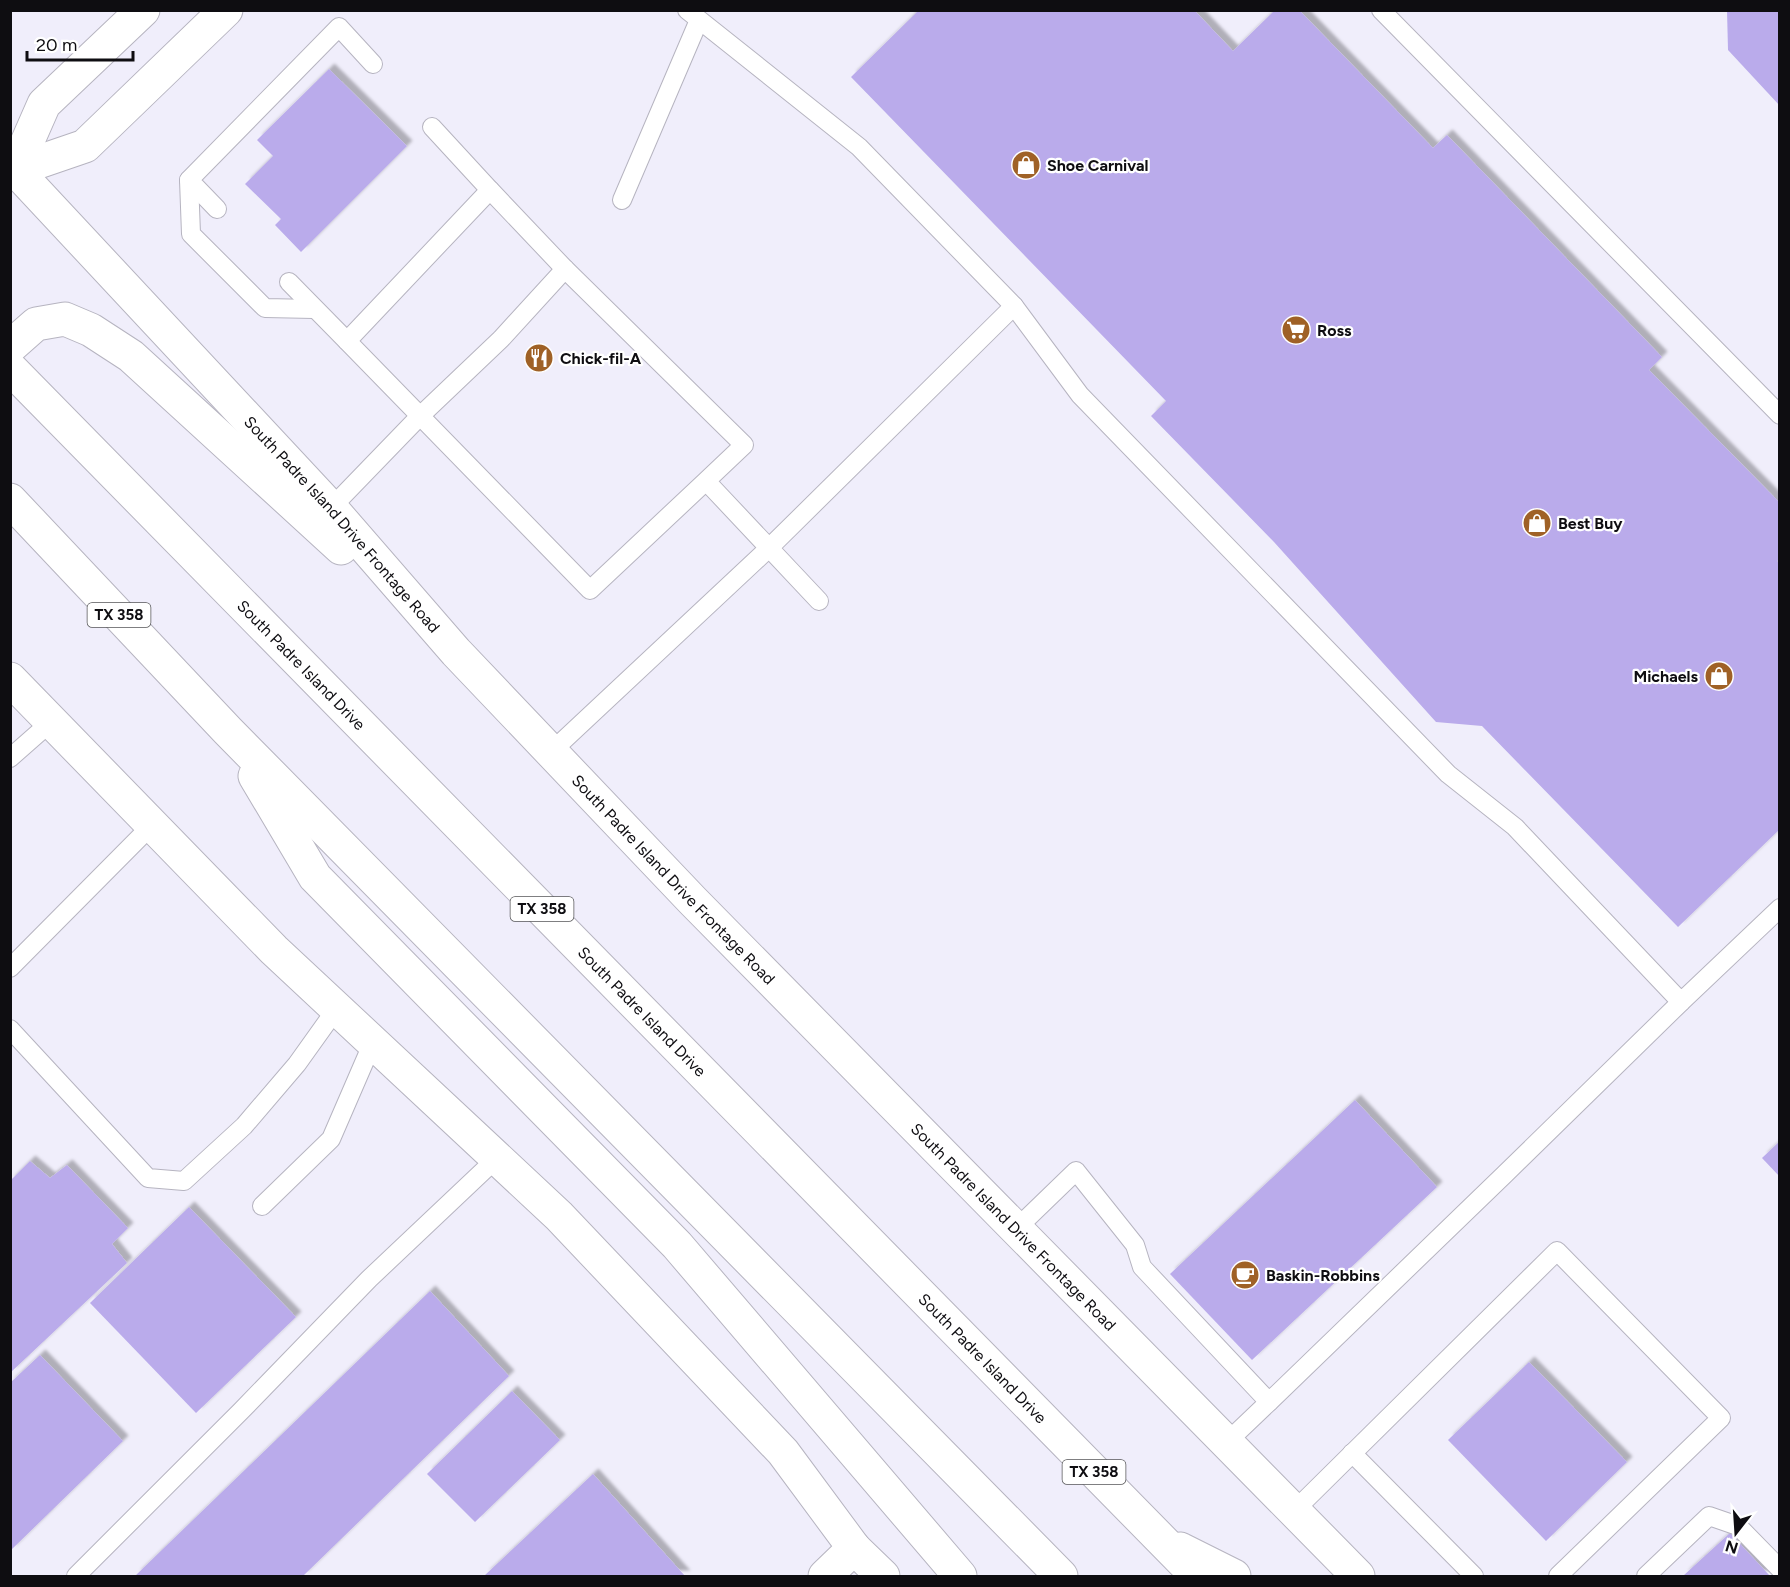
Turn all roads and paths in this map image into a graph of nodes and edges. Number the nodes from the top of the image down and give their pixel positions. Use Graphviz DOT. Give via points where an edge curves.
graph roads {
  1 [pos="143,10"];
  2 [pos="226,10"];
  3 [pos="1381,10"];
  4 [pos="693,15"];
  5 [pos="374,64"];
  6 [pos="432,127"];
  7 [pos="12,170"];
  8 [pos="189,180"];
  9 [pos="489,190"];
  10 [pos="622,200"];
  11 [pos="217,209"];
  12 [pos="566,269"];
  13 [pos="289,282"];
  14 [pos="1014,306"];
  15 [pos="314,309"];
  16 [pos="347,341"];
  17 [pos="10,346"];
  18 [pos="10,368"];
  19 [pos="1779,415"];
  20 [pos="419,417"];
  21 [pos="706,481"];
  22 [pos="10,500"];
  23 [pos="331,508"];
  24 [pos="769,548"];
  25 [pos="819,601"];
  26 [pos="456,652"];
  27 [pos="10,679"];
  28 [pos="52,721"];
  29 [pos="228,730"];
  30 [pos="551,752"];
  31 [pos="10,758"];
  32 [pos="153,825"];
  33 [pos="1779,908"];
  34 [pos="10,968"];
  35 [pos="1680,1002"];
  36 [pos="337,1008"];
  37 [pos="10,1029"];
  38 [pos="373,1042"];
  39 [pos="497,1158"];
  40 [pos="262,1206"];
  41 [pos="1017,1229"];
  42 [pos="1269,1402"];
  43 [pos="1226,1443"];
  44 [pos="1352,1453"];
  45 [pos="1294,1511"];
  46 [pos="1159,1538"];
  47 [pos="854,1548"];
  48 [pos="1779,1569"];
  49 [pos="76,1576"];
  50 [pos="825,1576"];
  51 [pos="883,1576"];
  52 [pos="960,1576"];
  53 [pos="1061,1576"];
  54 [pos="1197,1576"];
  55 [pos="1234,1576"];
  56 [pos="1358,1576"];
  57 [pos="1474,1576"];
  58 [pos="1558,1576"];
  59 [pos="1646,1576"];
  1 -- 7 [label="main road" via="44,104"];
  2 -- 7 [label="main road" via="85,146"];
  3 -- 19 [label="lane"];
  4 -- 10 [label="lane" via="663,108"];
  4 -- 14 [label="lane" via="859,147"];
  5 -- 8 [label="lane" via="339,27"];
  6 -- 9 [label="lane"];
  7 -- 23 [label="main road, South Padre Island Drive Frontage Road"];
  8 -- 11 [label="lane"];
  8 -- 15 [label="lane" via="191,234 266,308"];
  9 -- 12 [label="lane"];
  9 -- 16 [label="lane"];
  12 -- 20 [label="lane" via="501,339"];
  12 -- 21 [label="lane" via="744,445"];
  13 -- 15 [label="lane"];
  14 -- 24 [label="lane"];
  14 -- 35 [label="lane" via="1080,395 1448,774 1515,827"];
  15 -- 16 [label="lane"];
  16 -- 20 [label="lane"];
  17 -- 26 [label="main road" via="36,324 65,319 91,330 131,356"];
  18 -- 46 [label="main road, South Padre Island Drive / TX 358"];
  20 -- 21 [label="lane" via="590,590"];
  20 -- 23 [label="lane"];
  21 -- 24 [label="lane"];
  22 -- 29 [label="main road, TX 358"];
  23 -- 26 [label="main road, South Padre Island Drive Frontage Road"];
  24 -- 25 [label="lane"];
  24 -- 30 [label="lane"];
  26 -- 30 [label="main road, South Padre Island Drive Frontage Road"];
  27 -- 28 [label="main road"];
  28 -- 31 [label="lane"];
  28 -- 32 [label="main road"];
  29 -- 52 [label="main road" via="315,877 677,1245"];
  29 -- 53 [label="main road, TX 358"];
  30 -- 41 [label="main road, South Padre Island Drive Frontage Road"];
  32 -- 34 [label="lane"];
  32 -- 36 [label="main road" via="274,950"];
  33 -- 35 [label="lane"];
  35 -- 42 [label="lane"];
  36 -- 37 [label="lane" via="297,1064 244,1126 184,1181 148,1178"];
  36 -- 38 [label="main road"];
  38 -- 39 [label="main road"];
  38 -- 40 [label="lane" via="331,1139"];
  39 -- 47 [label="main road" via="559,1216 783,1452"];
  39 -- 49 [label="lane" via="369,1279"];
  41 -- 42 [label="lane" via="1076,1171 1136,1245 1142,1267"];
  41 -- 43 [label="main road, South Padre Island Drive Frontage Road"];
  42 -- 43 [label="lane"];
  43 -- 45 [label="main road, South Padre Island Drive Frontage Road"];
  44 -- 45 [label="lane"];
  44 -- 57 [label="lane"];
  44 -- 58 [label="lane" via="1557,1251 1721,1418"];
  45 -- 56 [label="main road, South Padre Island Drive Frontage Road"];
  46 -- 54 [label="main road, South Padre Island Drive / TX 358"];
  46 -- 55 [label="main road"];
  47 -- 50 [label="main road"];
  47 -- 51 [label="main road"];
  48 -- 59 [label="lane" via="1738,1526 1709,1516"];
}
